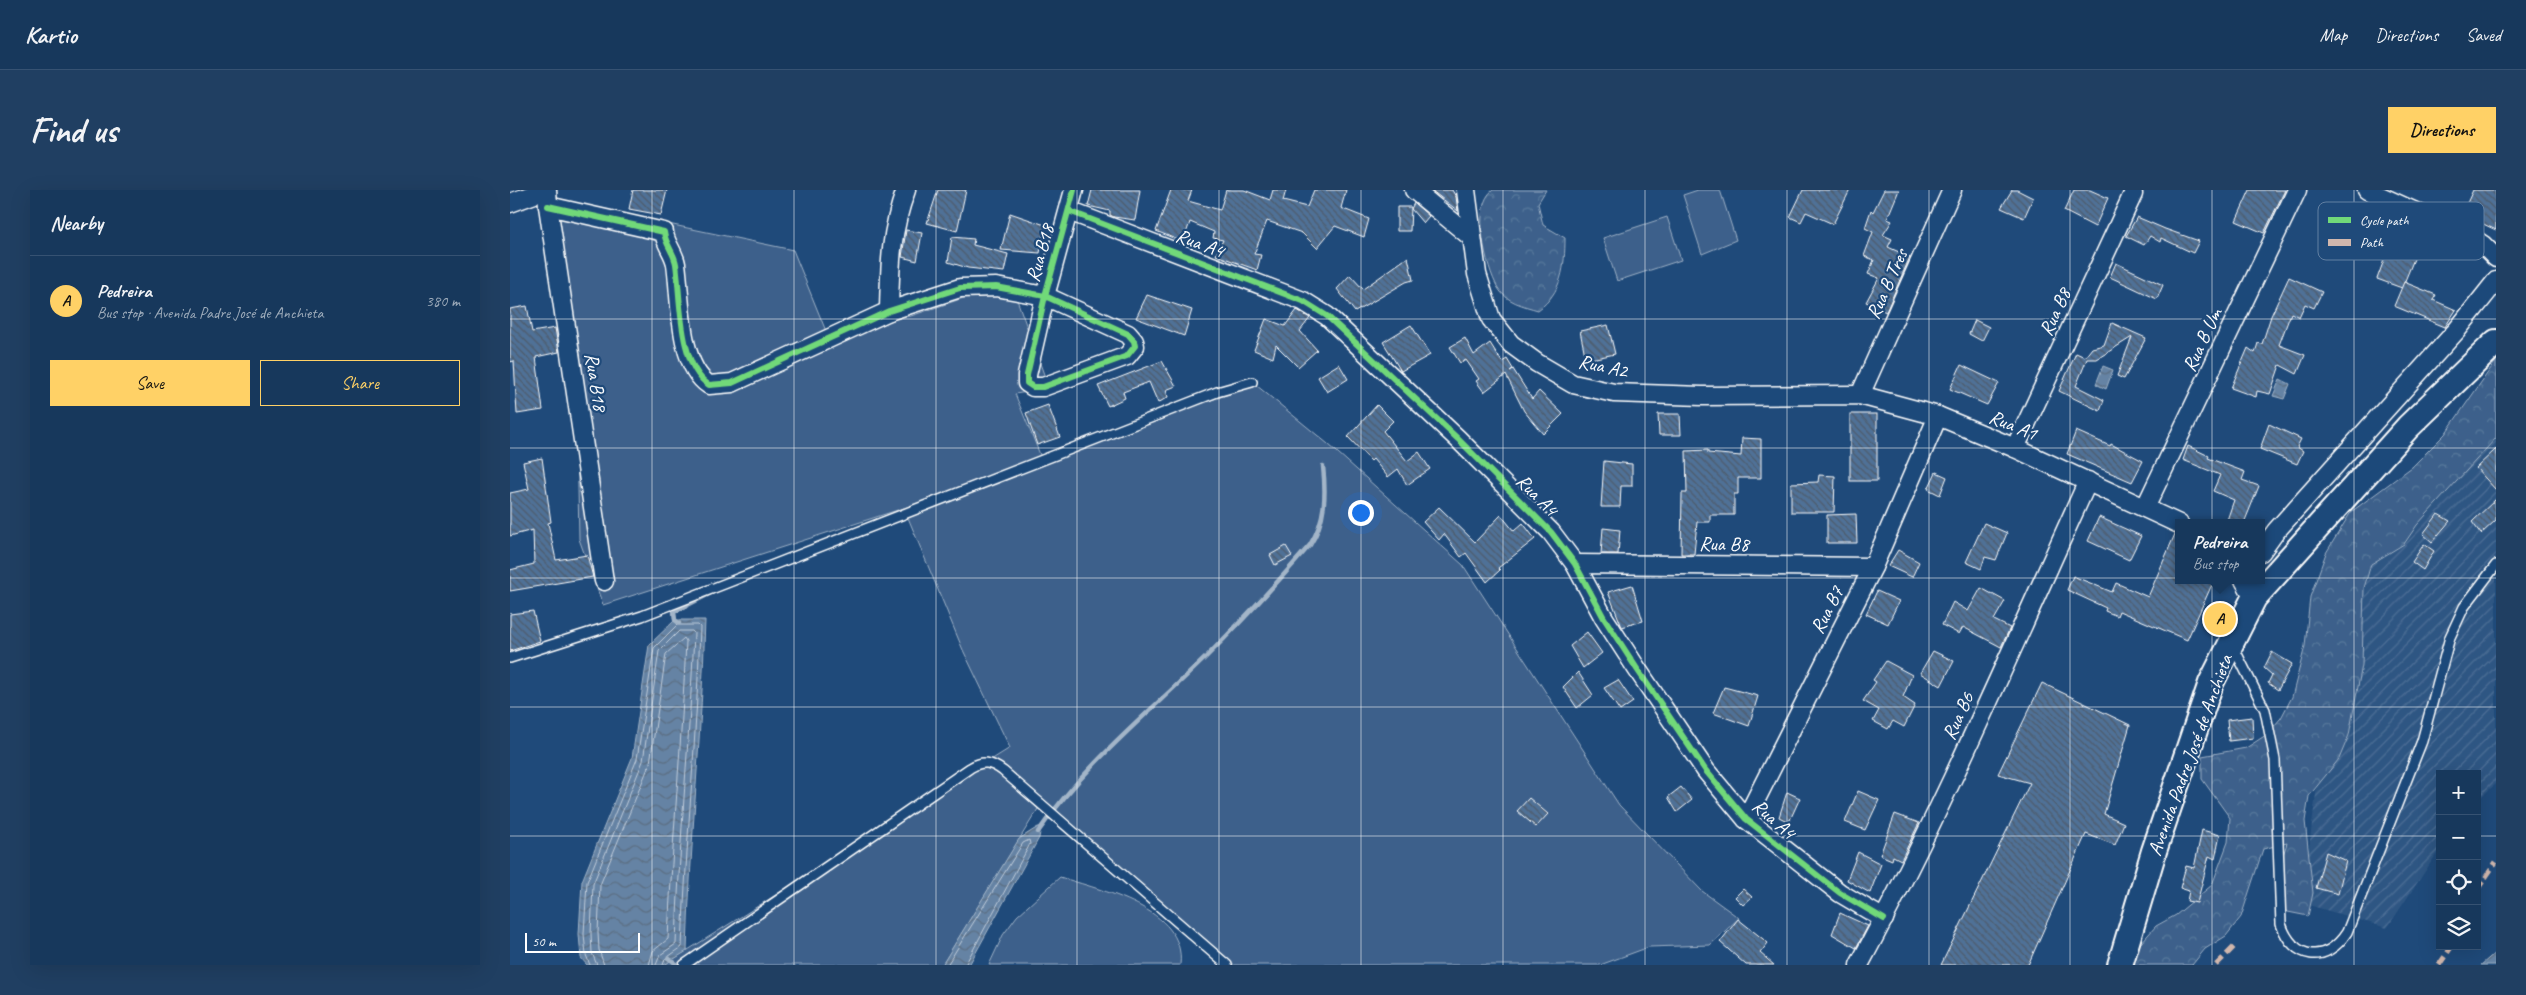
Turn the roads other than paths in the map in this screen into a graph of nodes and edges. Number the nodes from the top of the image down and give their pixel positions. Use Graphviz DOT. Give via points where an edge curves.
graph roads {
  1 [pos="538,190"];
  2 [pos="906,190"];
  3 [pos="1074,190"];
  4 [pos="1414,190"];
  5 [pos="1466,190"];
  6 [pos="1952,190"];
  7 [pos="2297,190"];
  8 [pos="2367,190"];
  9 [pos="2133,194"];
  10 [pos="547,198"];
  11 [pos="2394,202"];
  12 [pos="510,203"];
  13 [pos="1069,211"];
  14 [pos="1471,237"];
  15 [pos="2484,246"];
  16 [pos="2496,258"];
  17 [pos="2496,281"];
  18 [pos="1045,296"];
  19 [pos="889,311"];
  20 [pos="2496,342"];
  21 [pos="1252,382"];
  22 [pos="1860,395"];
  23 [pos="1938,416"];
  24 [pos="2015,448"];
  25 [pos="2088,481"];
  26 [pos="2145,508"];
  27 [pos="2175,522"];
  28 [pos="2265,546"];
  29 [pos="1575,564"];
  30 [pos="2496,565"];
  31 [pos="1873,567"];
  32 [pos="2265,573"];
  33 [pos="604,581"];
  34 [pos="2249,589"];
  35 [pos="2231,642"];
  36 [pos="510,658"];
  37 [pos="1746,820"];
  38 [pos="1884,919"];
  39 [pos="684,965"];
  40 [pos="1227,965"];
  41 [pos="1859,965"];
  42 [pos="2120,965"];
  1 -- 12 [label="street"];
  2 -- 19 [label="street" via="895,219 890,252"];
  3 -- 13 [label="street, Rua B18"];
  4 -- 14 [label="street"];
  5 -- 14 [label="street, Rua A2"];
  6 -- 22 [label="street, Rua B Tres"];
  7 -- 26 [label="street, Rua B Um"];
  8 -- 11 [label="street"];
  9 -- 24 [label="street, Rua B8"];
  10 -- 19 [label="street" via="664,232 676,263 680,305 692,365 697,375 709,385 732,383"];
  10 -- 33 [label="street, Rua B18"];
  13 -- 18 [label="street, Rua B18"];
  13 -- 29 [label="street, Rua A4" via="1303,300 1327,316 1551,532"];
  14 -- 22 [label="street, Rua A2" via="1477,274 1491,319 1511,344 1537,364 1573,384 1614,393"];
  15 -- 16 [label="street"];
  17 -- 28 [label="street" via="2457,330"];
  18 -- 18 [label="street, Rua B18" via="1128,334 1135,346 1127,356 1043,387 1033,387 1027,383 1026,375"];
  18 -- 19 [label="street" via="996,286 960,288"];
  20 -- 32 [label="main road, Avenida Padre José de Anchieta"];
  21 -- 36 [label="lane" via="1208,395 642,616"];
  22 -- 23 [label="street, Rua A1"];
  23 -- 24 [label="street, Rua A1"];
  23 -- 31 [label="street, Rua B7"];
  24 -- 25 [label="street, Rua A1"];
  25 -- 26 [label="street, Rua A1"];
  25 -- 38 [label="street, Rua B6"];
  26 -- 27 [label="street, Rua A1"];
  29 -- 31 [label="street, Rua B8"];
  29 -- 37 [label="street, Rua A4" via="1637,669 1706,770"];
  30 -- 35 [label="lane" via="2464,607 2450,636 2422,741 2347,932 2331,951 2306,953 2293,946 2281,924 2275,760 2265,710"];
  31 -- 37 [label="street, Rua B7"];
  34 -- 35 [label="main road, Avenida Padre José de Anchieta"];
  35 -- 42 [label="main road, Avenida Padre José de Anchieta" via="2199,720 2154,851"];
  37 -- 38 [label="street, Rua A4" via="1840,893"];
  38 -- 41 [label="street, Rua B6"];
  39 -- 40 [label="lane" via="970,768 986,762 1003,771"];
}
